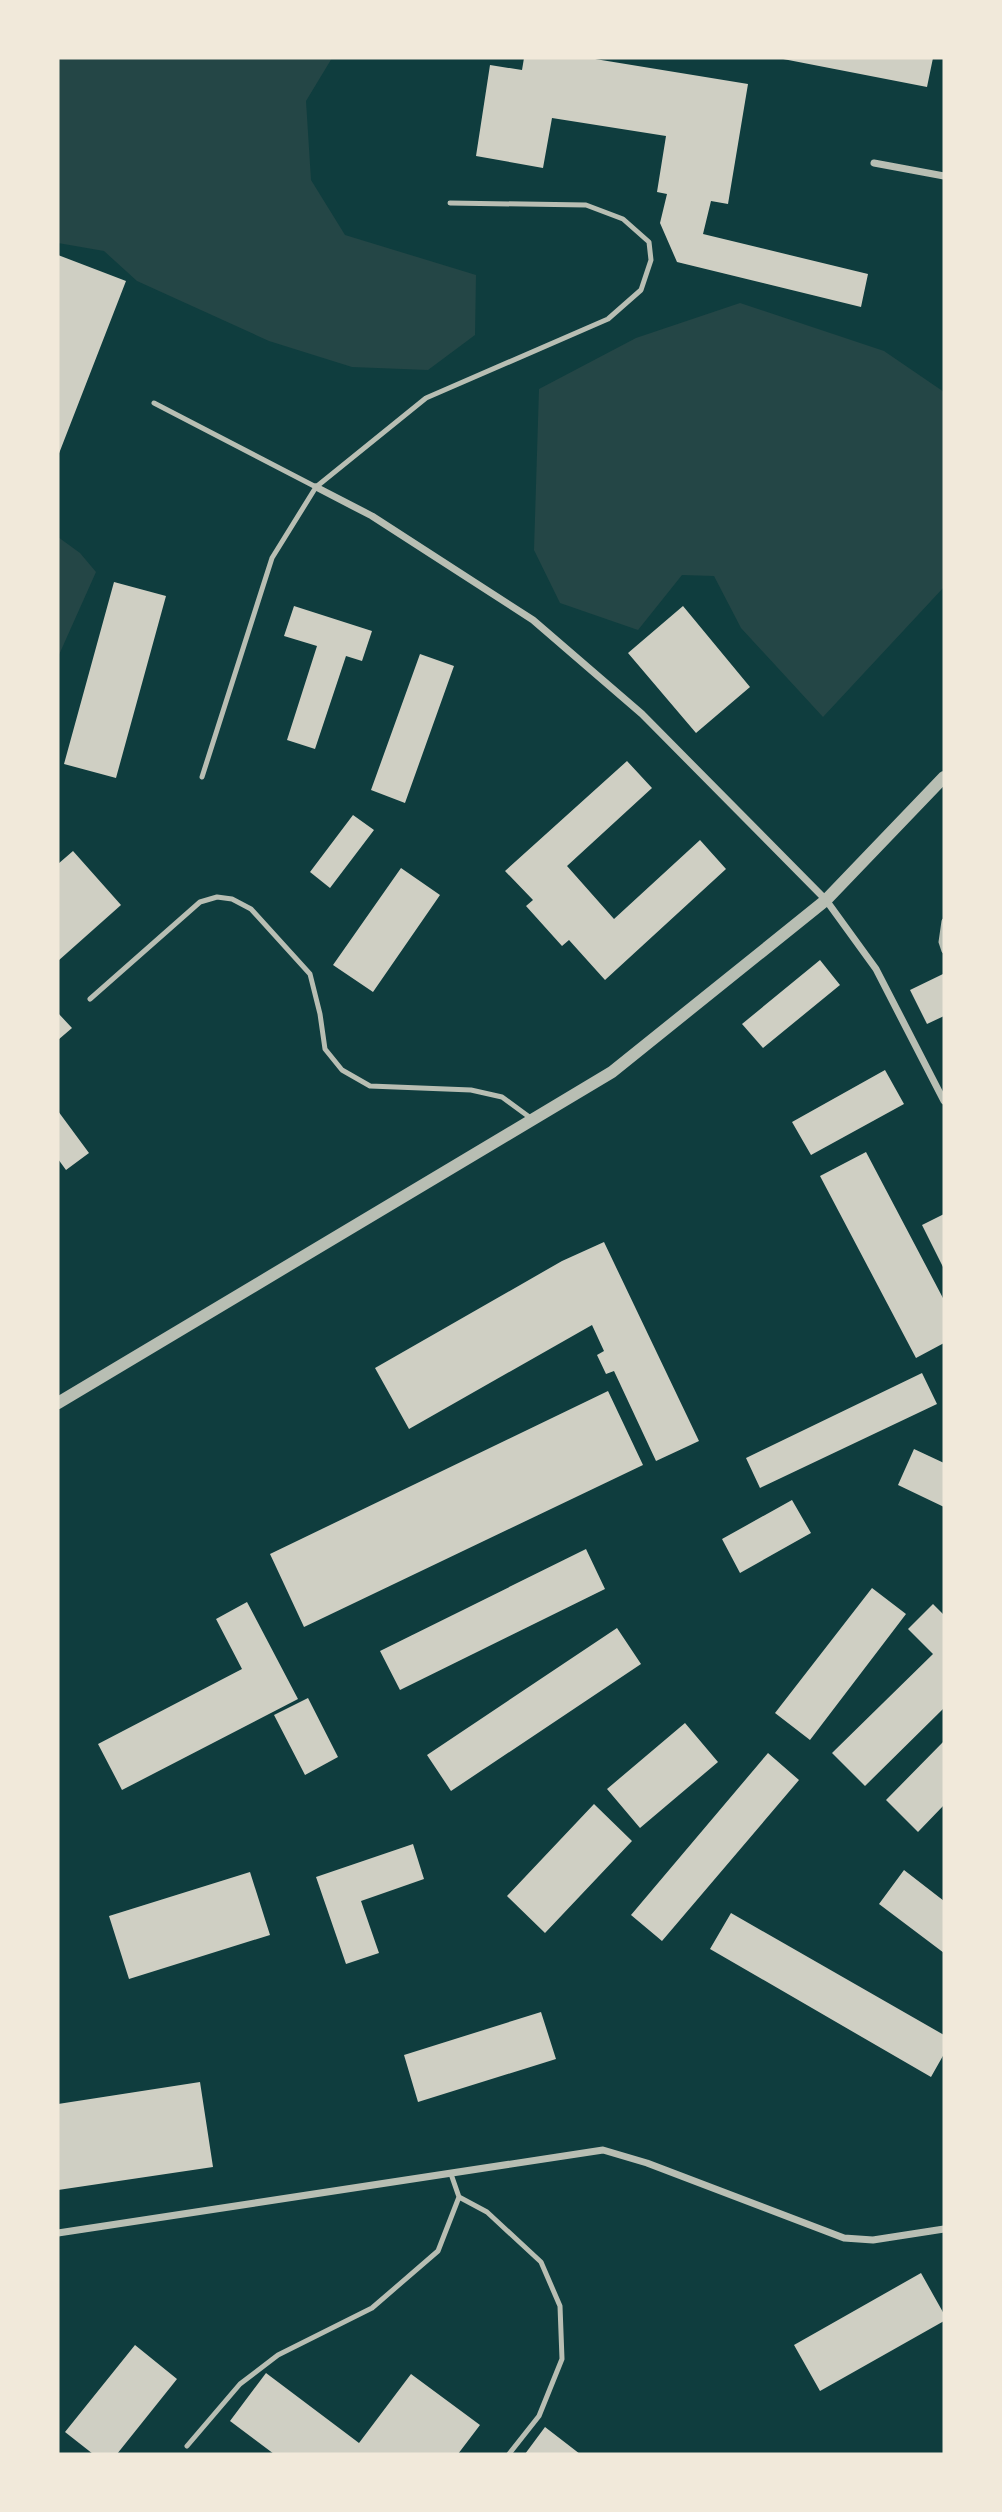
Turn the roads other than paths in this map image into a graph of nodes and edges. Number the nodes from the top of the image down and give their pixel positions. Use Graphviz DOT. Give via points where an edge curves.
graph roads {
  1 [pos="874,163"];
  2 [pos="944,176"];
  3 [pos="450,203"];
  4 [pos="154,403"];
  5 [pos="316,487"];
  6 [pos="202,777"];
  7 [pos="944,777"];
  8 [pos="826,900"];
  9 [pos="944,921"];
  10 [pos="944,951"];
  11 [pos="90,999"];
  12 [pos="944,1101"];
  13 [pos="532,1119"];
  14 [pos="58,1403"];
  15 [pos="451,2174"];
  16 [pos="459,2197"];
  17 [pos="944,2229"];
  18 [pos="58,2233"];
  19 [pos="187,2446"];
  20 [pos="509,2454"];
  1 -- 2 [label="street"];
  3 -- 5 [label="lane" via="586,205 623,219 649,242 651,260 641,290 608,320 426,398"];
  4 -- 5 [label="lane"];
  5 -- 6 [label="lane" via="272,558"];
  5 -- 8 [label="street" via="372,516 533,620 642,714"];
  7 -- 8 [label="street"];
  8 -- 12 [label="street" via="876,969"];
  8 -- 13 [label="street" via="612,1072"];
  9 -- 10 [label="lane"];
  11 -- 13 [label="lane" via="200,902 232,899 251,909 310,974 325,1049 342,1070 370,1086 471,1090 502,1097"];
  13 -- 14 [label="street"];
  15 -- 16 [label="lane"];
  15 -- 17 [label="street" via="603,2150 844,2238 873,2240"];
  15 -- 18 [label="street"];
  16 -- 19 [label="lane" via="438,2251 372,2308 278,2355 240,2384"];
  16 -- 20 [label="lane" via="487,2212 541,2262 560,2306 562,2360 539,2416"];
}
